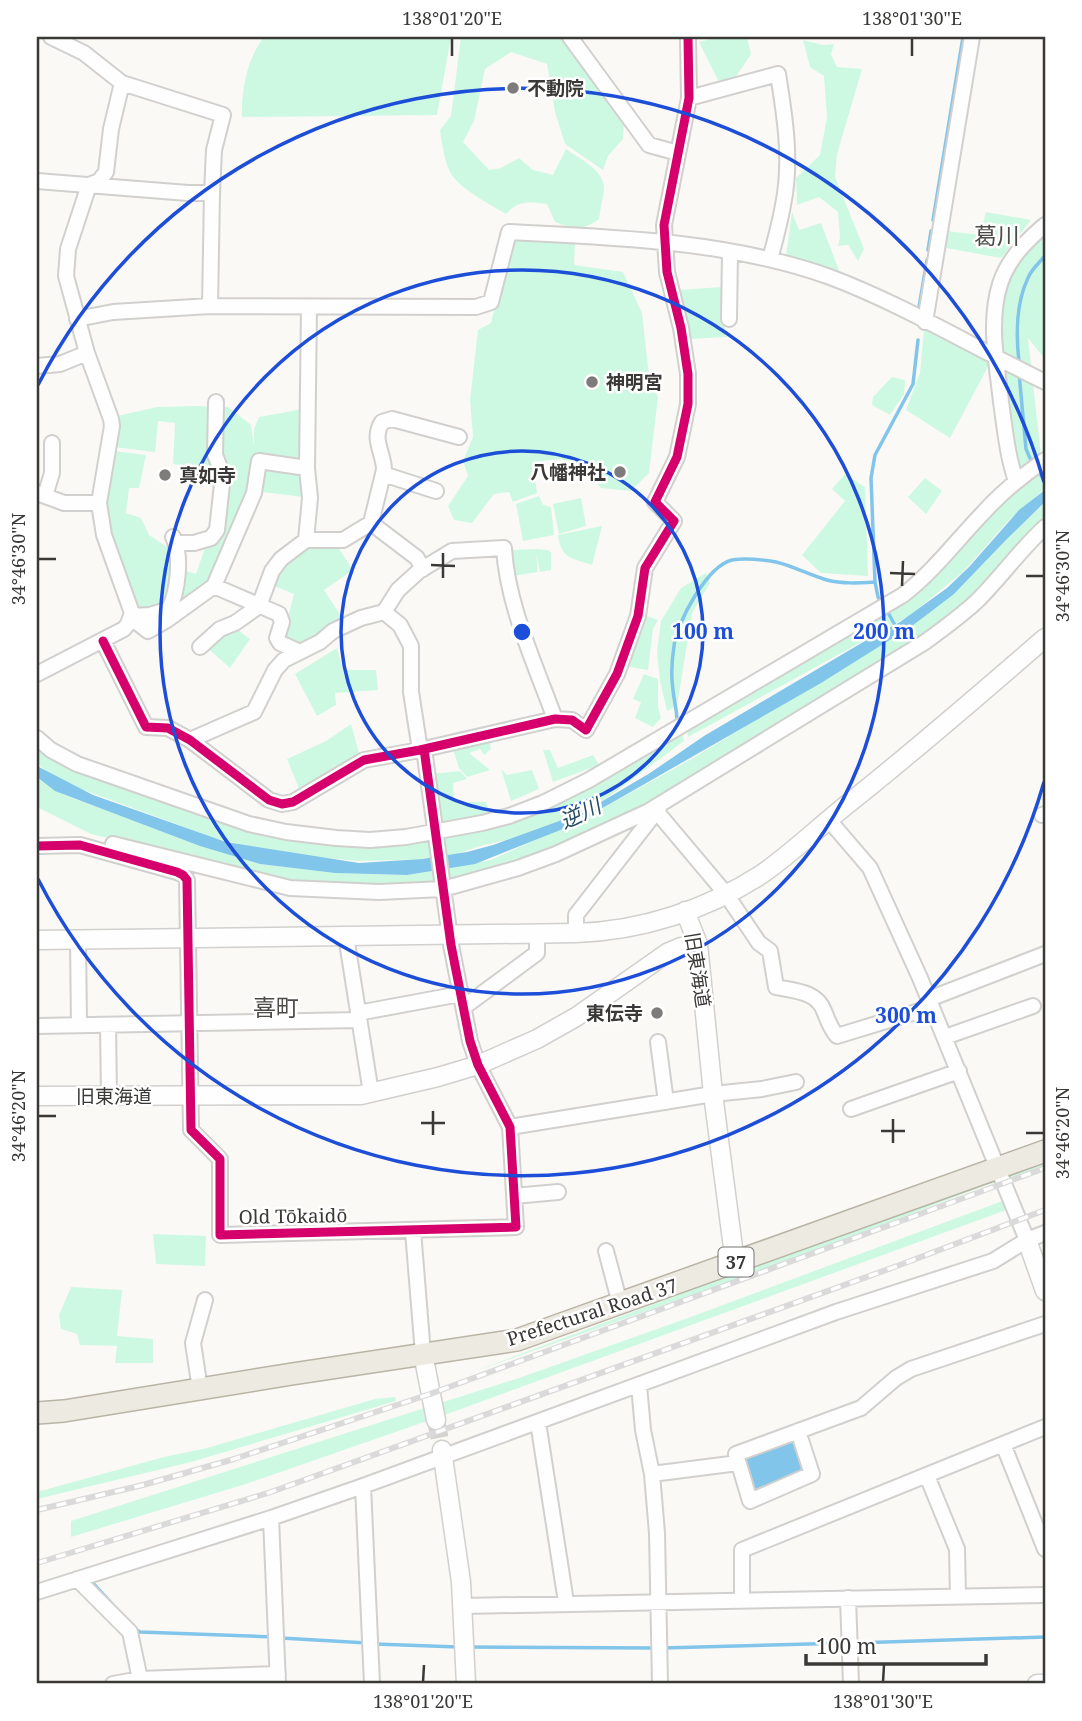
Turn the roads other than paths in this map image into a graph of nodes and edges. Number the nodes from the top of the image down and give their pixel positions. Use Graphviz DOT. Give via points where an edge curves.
graph roads {
  1 [pos="51,37"];
  2 [pos="570,37"];
  3 [pos="688,37"];
  4 [pos="972,37"];
  5 [pos="122,83"];
  6 [pos="689,98"];
  7 [pos="678,153"];
  8 [pos="37,181"];
  9 [pos="89,185"];
  10 [pos="212,193"];
  11 [pos="1045,225"];
  12 [pos="666,243"];
  13 [pos="730,253"];
  14 [pos="770,258"];
  15 [pos="210,306"];
  16 [pos="309,307"];
  17 [pos="77,319"];
  18 [pos="729,319"];
  19 [pos="925,322"];
  20 [pos="87,353"];
  21 [pos="996,358"];
  22 [pos="37,366"];
  23 [pos="1045,382"];
  24 [pos="216,402"];
  25 [pos="459,437"];
  26 [pos="52,443"];
  27 [pos="1043,461"];
  28 [pos="307,468"];
  29 [pos="383,474"];
  30 [pos="1022,477"];
  31 [pos="436,491"];
  32 [pos="41,495"];
  33 [pos="99,503"];
  34 [pos="371,523"];
  35 [pos="1045,527"];
  36 [pos="306,540"];
  37 [pos="423,569"];
  38 [pos="214,586"];
  39 [pos="259,606"];
  40 [pos="383,612"];
  41 [pos="131,617"];
  42 [pos="1045,638"];
  43 [pos="103,641"];
  44 [pos="200,647"];
  45 [pos="300,652"];
  46 [pos="37,674"];
  47 [pos="555,719"];
  48 [pos="37,738"];
  49 [pos="190,740"];
  50 [pos="422,750"];
  51 [pos="659,808"];
  52 [pos="828,819"];
  53 [pos="435,834"];
  54 [pos="37,846"];
  55 [pos="99,849"];
  56 [pos="442,886"];
  57 [pos="726,894"];
  58 [pos="685,911"];
  59 [pos="576,933"];
  60 [pos="537,934"];
  61 [pos="449,935"];
  62 [pos="346,936"];
  63 [pos="188,939"];
  64 [pos="37,940"];
  65 [pos="78,940"];
  66 [pos="698,944"];
  67 [pos="1045,954"];
  68 [pos="462,1000"];
  69 [pos="931,1003"];
  70 [pos="1033,1006"];
  71 [pos="359,1016"];
  72 [pos="189,1024"];
  73 [pos="79,1025"];
  74 [pos="108,1025"];
  75 [pos="37,1026"];
  76 [pos="945,1037"];
  77 [pos="658,1042"];
  78 [pos="478,1065"];
  79 [pos="959,1072"];
  80 [pos="796,1082"];
  81 [pos="371,1093"];
  82 [pos="713,1094"];
  83 [pos="37,1096"];
  84 [pos="110,1096"];
  85 [pos="191,1097"];
  86 [pos="666,1102"];
  87 [pos="851,1109"];
  88 [pos="510,1127"];
  89 [pos="1045,1151"];
  90 [pos="998,1168"];
  91 [pos="558,1192"];
  92 [pos="514,1196"];
  93 [pos="413,1231"];
  94 [pos="1045,1233"];
  95 [pos="1027,1240"];
  96 [pos="606,1251"];
  97 [pos="735,1263"];
  98 [pos="1045,1291"];
  99 [pos="205,1300"];
  100 [pos="620,1304"];
  101 [pos="1045,1324"];
  102 [pos="423,1354"];
  103 [pos="639,1385"];
  104 [pos="200,1389"];
  105 [pos="37,1413"];
  106 [pos="436,1420"];
  107 [pos="538,1422"];
  108 [pos="1045,1427"];
  109 [pos="798,1431"];
  110 [pos="1003,1444"];
  111 [pos="442,1454"];
  112 [pos="738,1463"];
  113 [pos="652,1474"];
  114 [pos="927,1476"];
  115 [pos="363,1486"];
  116 [pos="271,1518"];
  117 [pos="1045,1549"];
  118 [pos="77,1579"];
  119 [pos="37,1592"];
  120 [pos="1045,1595"];
  121 [pos="958,1596"];
  122 [pos="848,1598"];
  123 [pos="743,1599"];
  124 [pos="659,1601"];
  125 [pos="566,1602"];
  126 [pos="463,1606"];
  127 [pos="140,1679"];
  128 [pos="278,1679"];
  129 [pos="113,1684"];
  130 [pos="372,1684"];
  131 [pos="466,1684"];
  132 [pos="660,1684"];
  133 [pos="851,1684"];
  134 [pos="1037,1684"];
  135 [pos="1045,1684"];
  1 -- 5 [label="street" via="83,52"];
  2 -- 7 [label="street" via="649,145"];
  3 -- 6 [label="street"];
  4 -- 19 [label="street"];
  5 -- 9 [label="street" via="106,172"];
  5 -- 10 [label="street" via="223,115 214,150"];
  6 -- 7 [label="street"];
  6 -- 14 [label="street" via="778,74 787,163 784,204"];
  7 -- 12 [label="street" via="664,225"];
  8 -- 9 [label="street"];
  9 -- 10 [label="street"];
  9 -- 17 [label="street" via="68,249 68,289"];
  10 -- 15 [label="street"];
  11 -- 21 [label="street" via="1027,241 1000,283"];
  12 -- 13 [label="street"];
  12 -- 16 [label="street" via="509,232 491,302 476,307"];
  12 -- 47 [label="street" via="667,272 688,374 688,404 677,457 656,502 674,520 645,568 638,616 617,674 586,730 572,720"];
  13 -- 14 [label="street"];
  13 -- 18 [label="street"];
  14 -- 19 [label="street" via="874,295"];
  15 -- 16 [label="street"];
  15 -- 17 [label="street"];
  16 -- 28 [label="street"];
  17 -- 20 [label="street"];
  19 -- 21 [label="street"];
  20 -- 22 [label="street" via="60,364"];
  20 -- 33 [label="street" via="112,426"];
  21 -- 23 [label="street"];
  21 -- 30 [label="street" via="1009,461"];
  24 -- 41 [label="street" via="215,455 223,475 217,530 211,538 194,543 175,540 176,596 169,609"];
  25 -- 29 [label="street" via="392,419 382,422 377,441"];
  26 -- 32 [label="street" via="52,473"];
  27 -- 30 [label="street"];
  28 -- 36 [label="street"];
  28 -- 38 [label="street" via="259,461 254,493"];
  29 -- 31 [label="street"];
  29 -- 34 [label="street"];
  30 -- 53 [label="street" via="984,511 919,583 893,601 566,791 509,816"];
  32 -- 33 [label="street" via="64,503"];
  33 -- 41 [label="street" via="104,535"];
  34 -- 36 [label="street" via="343,540"];
  34 -- 37 [label="street" via="417,558"];
  35 -- 51 [label="street" via="950,625"];
  36 -- 39 [label="street" via="281,559"];
  37 -- 40 [label="street" via="398,590"];
  37 -- 47 [label="street" via="452,551 504,548 513,600"];
  38 -- 39 [label="street"];
  38 -- 41 [label="street" via="148,631"];
  39 -- 44 [label="street"];
  39 -- 45 [label="street" via="279,614 282,622 277,638"];
  40 -- 45 [label="street" via="333,631"];
  40 -- 50 [label="street" via="400,625 411,646 411,692"];
  41 -- 43 [label="street" via="124,629"];
  42 -- 52 [label="street, 旧東海道"];
  43 -- 46 [label="street"];
  43 -- 49 [label="street" via="146,727 168,728"];
  45 -- 49 [label="street" via="275,670 254,712"];
  47 -- 50 [label="street"];
  48 -- 53 [label="street" via="77,764 249,824 359,839"];
  49 -- 50 [label="street" via="269,800 282,804 364,760"];
  50 -- 53 [label="street"];
  51 -- 56 [label="street" via="518,868"];
  51 -- 57 [label="street"];
  51 -- 59 [label="street" via="576,915"];
  52 -- 57 [label="street, 旧東海道" via="763,873"];
  52 -- 69 [label="street" via="870,869"];
  53 -- 56 [label="street"];
  54 -- 55 [label="street"];
  55 -- 56 [label="street" via="113,844 290,888 379,892"];
  55 -- 63 [label="street" via="183,875 187,880"];
  56 -- 61 [label="street"];
  57 -- 58 [label="street, 旧東海道"];
  57 -- 69 [label="street" via="759,943 770,951 776,987 812,995 821,1002 837,1036"];
  58 -- 59 [label="street" via="621,930"];
  58 -- 66 [label="street, 旧東海道"];
  59 -- 60 [label="street"];
  60 -- 61 [label="street"];
  60 -- 68 [label="street" via="537,953"];
  61 -- 62 [label="street"];
  61 -- 68 [label="street"];
  62 -- 63 [label="street"];
  62 -- 71 [label="street"];
  63 -- 65 [label="street"];
  63 -- 72 [label="street"];
  64 -- 65 [label="street"];
  65 -- 73 [label="street"];
  66 -- 78 [label="street, 旧東海道" via="674,949 576,1017"];
  66 -- 82 [label="street, 旧東海道"];
  67 -- 69 [label="street"];
  68 -- 71 [label="street"];
  68 -- 78 [label="street"];
  69 -- 76 [label="street"];
  70 -- 76 [label="street"];
  71 -- 72 [label="street"];
  71 -- 81 [label="street"];
  72 -- 74 [label="street"];
  72 -- 85 [label="street"];
  73 -- 74 [label="street"];
  73 -- 75 [label="street"];
  74 -- 84 [label="street"];
  76 -- 79 [label="street"];
  77 -- 86 [label="street"];
  78 -- 81 [label="street, 旧東海道"];
  78 -- 88 [label="street"];
  79 -- 87 [label="street"];
  79 -- 90 [label="street"];
  80 -- 82 [label="street"];
  81 -- 85 [label="street, 旧東海道"];
  82 -- 86 [label="street"];
  82 -- 97 [label="street, 旧東海道"];
  83 -- 84 [label="street, 旧東海道"];
  84 -- 85 [label="street, 旧東海道"];
  85 -- 93 [label="street, Old Tōkaidō" via="191,1130 220,1159 220,1235"];
  86 -- 88 [label="street"];
  88 -- 92 [label="street"];
  89 -- 90 [label="main road, Prefectural Road 37 / 37"];
  90 -- 95 [label="street"];
  90 -- 97 [label="main road, Prefectural Road 37 / 37"];
  91 -- 92 [label="street"];
  92 -- 93 [label="street, Old Tōkaidō" via="516,1227"];
  93 -- 102 [label="street"];
  94 -- 95 [label="street"];
  95 -- 98 [label="street"];
  95 -- 103 [label="street" via="993,1261 836,1312"];
  96 -- 100 [label="street"];
  97 -- 100 [label="main road, Prefectural Road 37 / 37"];
  99 -- 104 [label="street" via="193,1343"];
  100 -- 102 [label="main road, Prefectural Road 37 / 37" via="517,1340"];
  101 -- 109 [label="street" via="911,1369 861,1408"];
  102 -- 104 [label="main road, Prefectural Road 37 / 37"];
  102 -- 106 [label="street"];
  103 -- 107 [label="street"];
  103 -- 113 [label="street"];
  104 -- 105 [label="main road, Prefectural Road 37 / 37"];
  107 -- 111 [label="street"];
  107 -- 125 [label="street"];
  108 -- 110 [label="street"];
  109 -- 112 [label="street" via="736,1454"];
  109 -- 112 [label="street" via="812,1474 750,1501"];
  110 -- 114 [label="street"];
  110 -- 117 [label="street"];
  111 -- 115 [label="street"];
  111 -- 126 [label="street"];
  112 -- 113 [label="street"];
  113 -- 124 [label="street"];
  114 -- 121 [label="street" via="957,1549"];
  114 -- 123 [label="street" via="743,1550"];
  115 -- 116 [label="street"];
  115 -- 130 [label="street"];
  116 -- 118 [label="street"];
  116 -- 128 [label="street"];
  118 -- 119 [label="street"];
  118 -- 127 [label="street" via="130,1632"];
  120 -- 121 [label="street"];
  121 -- 122 [label="street"];
  122 -- 123 [label="street"];
  122 -- 133 [label="street"];
  123 -- 124 [label="street"];
  124 -- 125 [label="street"];
  124 -- 132 [label="street"];
  125 -- 126 [label="street"];
  126 -- 131 [label="street"];
  127 -- 128 [label="street"];
  127 -- 129 [label="street"];
  134 -- 135 [label="street"];
}
